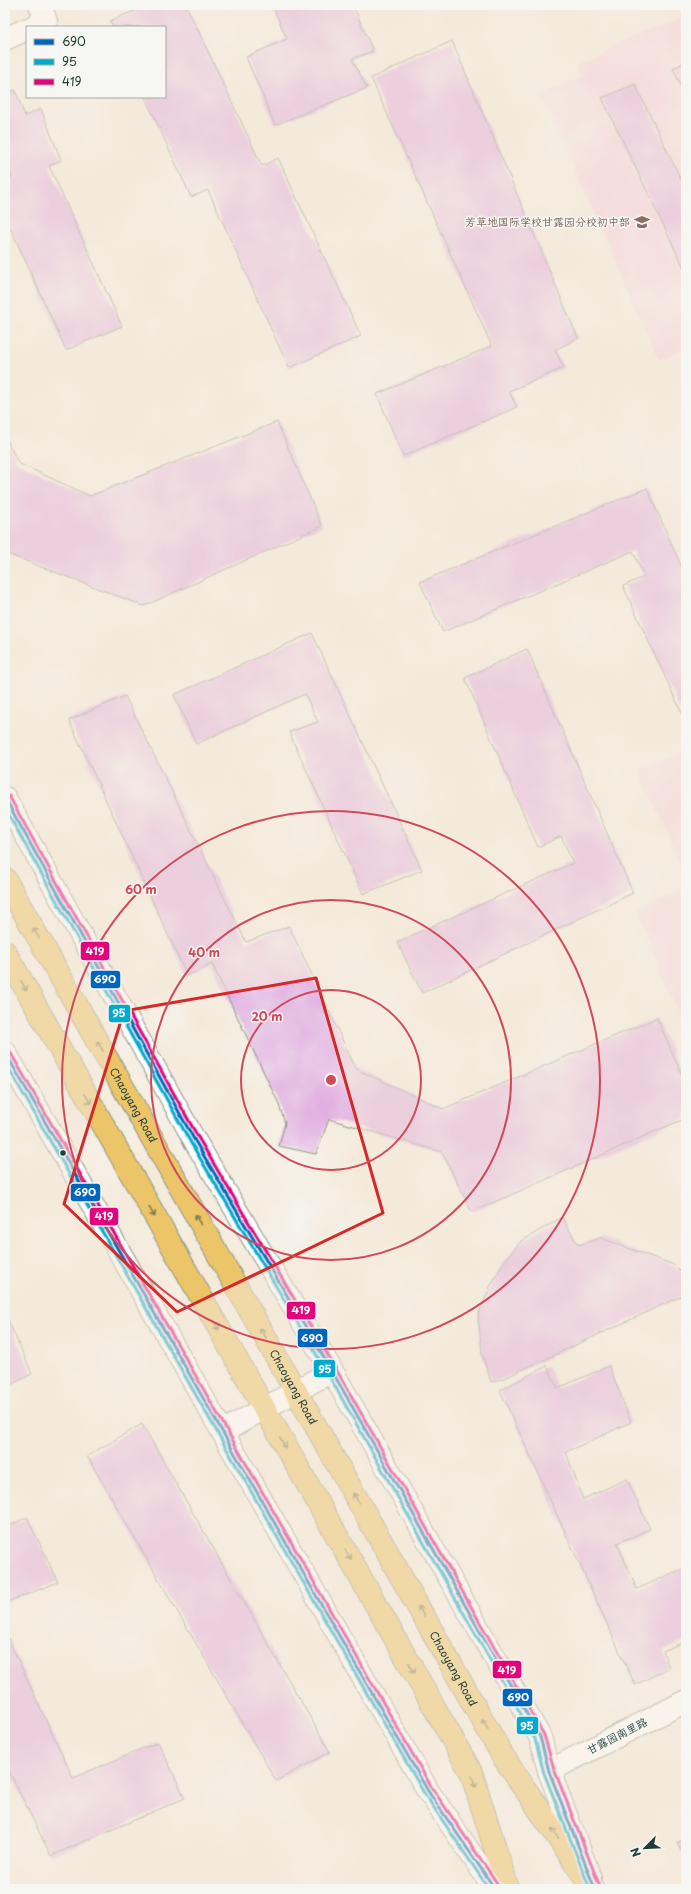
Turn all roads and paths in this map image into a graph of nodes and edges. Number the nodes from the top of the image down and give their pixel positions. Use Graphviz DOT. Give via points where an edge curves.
graph roads {
  1 [pos="40,5"];
  2 [pos="34,26"];
  3 [pos="26,30"];
  4 [pos="5,39"];
  5 [pos="5,798"];
  6 [pos="5,879"];
  7 [pos="5,952"];
  8 [pos="5,1052"];
  9 [pos="332,1371"];
  10 [pos="296,1391"];
  11 [pos="264,1409"];
  12 [pos="222,1432"];
  13 [pos="686,1701"];
  14 [pos="549,1771"];
  15 [pos="495,1889"];
  16 [pos="508,1889"];
  17 [pos="594,1889"];
  1 -- 2 [label="street" via="46,21"];
  3 -- 4 [label="street"];
  5 -- 9 [label="street, Chaoyang Road" via="195,1141"];
  10 -- 6 [label="highway, Chaoyang Road, one-way"];
  7 -- 11 [label="highway, one-way"];
  8 -- 12 [label="street"];
  9 -- 10 [label="street"];
  9 -- 14 [label="street, Chaoyang Road" via="540,1737"];
  10 -- 11 [label="street"];
  17 -- 10 [label="highway, Chaoyang Road, one-way" via="504,1758"];
  11 -- 12 [label="street"];
  11 -- 16 [label="highway, one-way" via="471,1772"];
  12 -- 15 [label="street" via="428,1791"];
  13 -- 14 [label="street, 甘露园南里路"];
  14 -- 17 [label="street, Chaoyang Road"];
}
